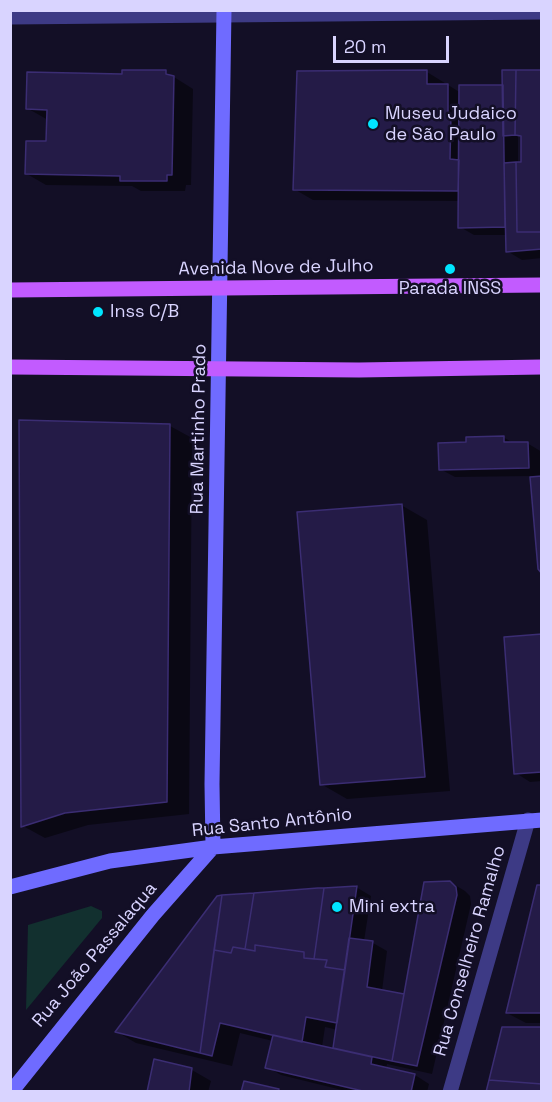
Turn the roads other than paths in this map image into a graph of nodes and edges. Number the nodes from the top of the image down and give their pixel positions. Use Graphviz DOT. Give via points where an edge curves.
graph roads {
  1 [pos="542,12"];
  2 [pos="224,13"];
  3 [pos="10,17"];
  4 [pos="542,285"];
  5 [pos="10,290"];
  6 [pos="10,367"];
  7 [pos="542,367"];
  8 [pos="535,820"];
  9 [pos="213,847"];
  10 [pos="10,887"];
  11 [pos="11,1092"];
  12 [pos="450,1092"];
  1 -- 2 [label="street"];
  2 -- 3 [label="street"];
  2 -- 9 [label="main road, Rua Martinho Prado"];
  4 -- 5 [label="main road, Avenida Nove de Julho"];
  6 -- 7 [label="main road"];
  8 -- 9 [label="main road, Rua Santo Antônio"];
  8 -- 12 [label="street, Rua Conselheiro Ramalho"];
  9 -- 10 [label="main road, Rua Santo Antônio" via="110,861"];
  9 -- 11 [label="main road, Rua João Passalaqua" via="153,915"];
}
